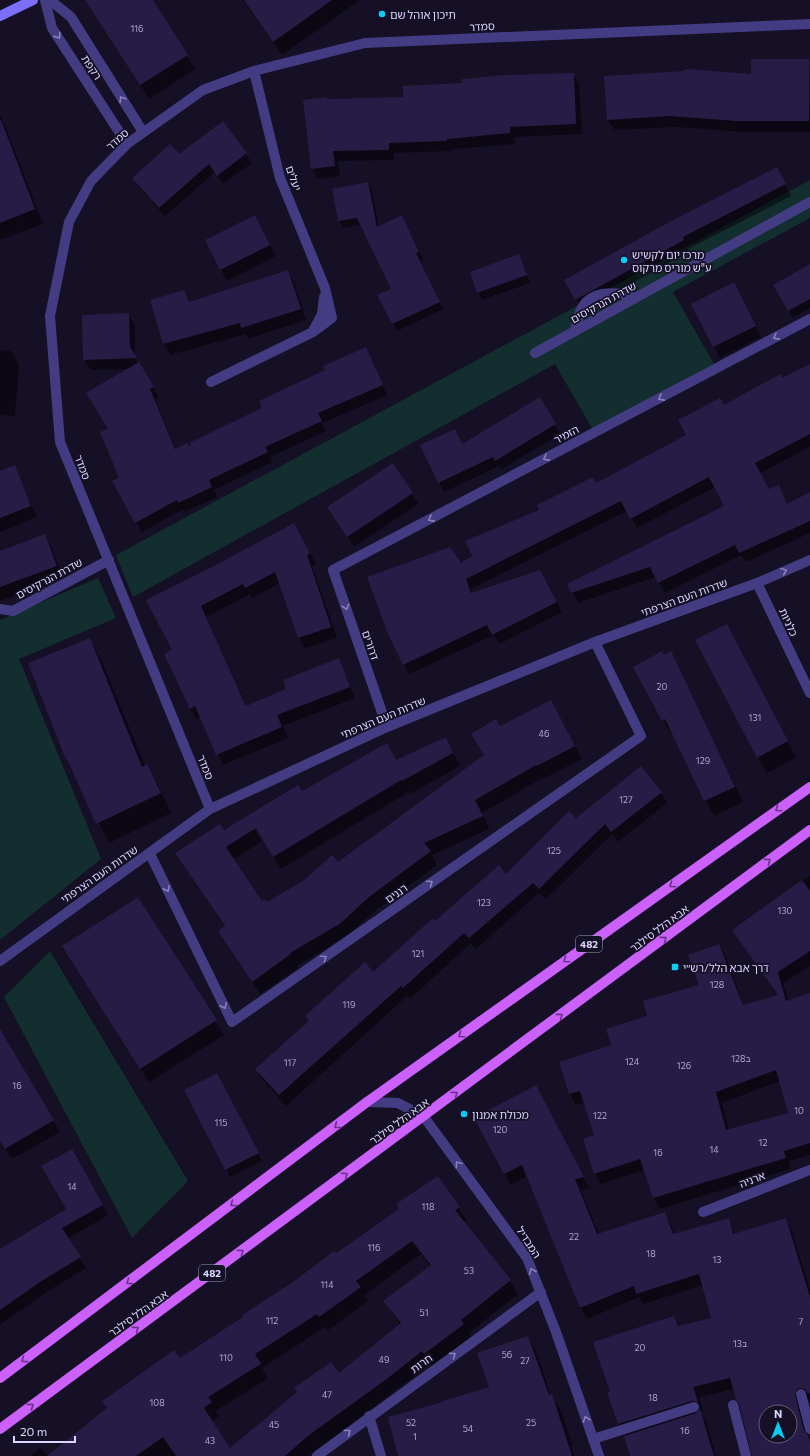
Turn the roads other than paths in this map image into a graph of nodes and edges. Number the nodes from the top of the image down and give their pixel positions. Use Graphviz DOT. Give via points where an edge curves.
graph roads {
  1 [pos="33,0"];
  2 [pos="45,0"];
  3 [pos="50,0"];
  4 [pos="0,16"];
  5 [pos="810,24"];
  6 [pos="254,71"];
  7 [pos="143,132"];
  8 [pos="126,144"];
  9 [pos="810,202"];
  10 [pos="634,298"];
  11 [pos="810,319"];
  12 [pos="575,331"];
  13 [pos="535,353"];
  14 [pos="211,382"];
  15 [pos="109,560"];
  16 [pos="810,560"];
  17 [pos="333,570"];
  18 [pos="757,583"];
  19 [pos="0,609"];
  20 [pos="595,642"];
  21 [pos="810,694"];
  22 [pos="387,727"];
  23 [pos="810,786"];
  24 [pos="210,809"];
  25 [pos="810,830"];
  26 [pos="150,854"];
  27 [pos="0,961"];
  28 [pos="367,1102"];
  29 [pos="424,1117"];
  30 [pos="810,1170"];
  31 [pos="703,1212"];
  32 [pos="541,1292"];
  33 [pos="0,1378"];
  34 [pos="801,1394"];
  35 [pos="733,1405"];
  36 [pos="694,1407"];
  37 [pos="369,1416"];
  38 [pos="0,1429"];
  39 [pos="810,1429"];
  40 [pos="593,1439"];
  41 [pos="317,1456"];
  42 [pos="382,1456"];
  43 [pos="599,1456"];
  44 [pos="746,1456"];
  1 -- 4 [label="street"];
  2 -- 8 [label="street, רקפת, one-way" via="52,28"];
  7 -- 3 [label="street, רקפת, one-way" via="71,17"];
  5 -- 6 [label="street, סמדר" via="365,43"];
  6 -- 7 [label="street, סמדר" via="204,90"];
  6 -- 14 [label="street, יעלים" via="280,178 325,288 332,318 312,332"];
  7 -- 8 [label="street, סמדר"];
  8 -- 15 [label="street, סמדר" via="91,181 69,222 50,316 60,442"];
  9 -- 10 [label="street, שדרת הנרקיסים"];
  10 -- 12 [label="street, שדרת הנרקיסים"];
  10 -- 12 [label="street" via="606,293 587,302 578,317"];
  11 -- 17 [label="street, הזמיר, one-way"];
  12 -- 13 [label="street, שדרת הנרקיסים"];
  15 -- 19 [label="street, שדרת הנרקיסים" via="13,611"];
  15 -- 24 [label="street, סמדר"];
  18 -- 16 [label="street, שדרות העם הצרפתי, one-way"];
  17 -- 22 [label="street, דרורים, one-way"];
  18 -- 20 [label="street, שדרות העם הצרפתי"];
  18 -- 21 [label="street, כלניות"];
  20 -- 22 [label="street, שדרות העם הצרפתי"];
  26 -- 20 [label="street, רננים, one-way" via="232,1022 641,736"];
  22 -- 24 [label="street, שדרות העם הצרפתי"];
  23 -- 28 [label="main road, 482, one-way"];
  24 -- 26 [label="street, שדרות העם הצרפתי"];
  29 -- 25 [label="main road, אבא הלל סילבר / 482, one-way"];
  26 -- 27 [label="street, שדרות העם הצרפתי"];
  28 -- 29 [label="street, המבדיל" via="398,1103"];
  28 -- 33 [label="main road, 482, one-way"];
  32 -- 29 [label="street, המבדיל, one-way" via="527,1258"];
  38 -- 29 [label="main road, אבא הלל סילבר / 482, one-way"];
  30 -- 31 [label="street, ארניה"];
  37 -- 32 [label="street, חרות, one-way"];
  40 -- 32 [label="street, המבדיל, one-way"];
  34 -- 39 [label="street"];
  35 -- 44 [label="street"];
  36 -- 40 [label="street"];
  41 -- 37 [label="street, חרות, one-way"];
  37 -- 42 [label="street"];
  40 -- 43 [label="street, המבדיל"];
}
